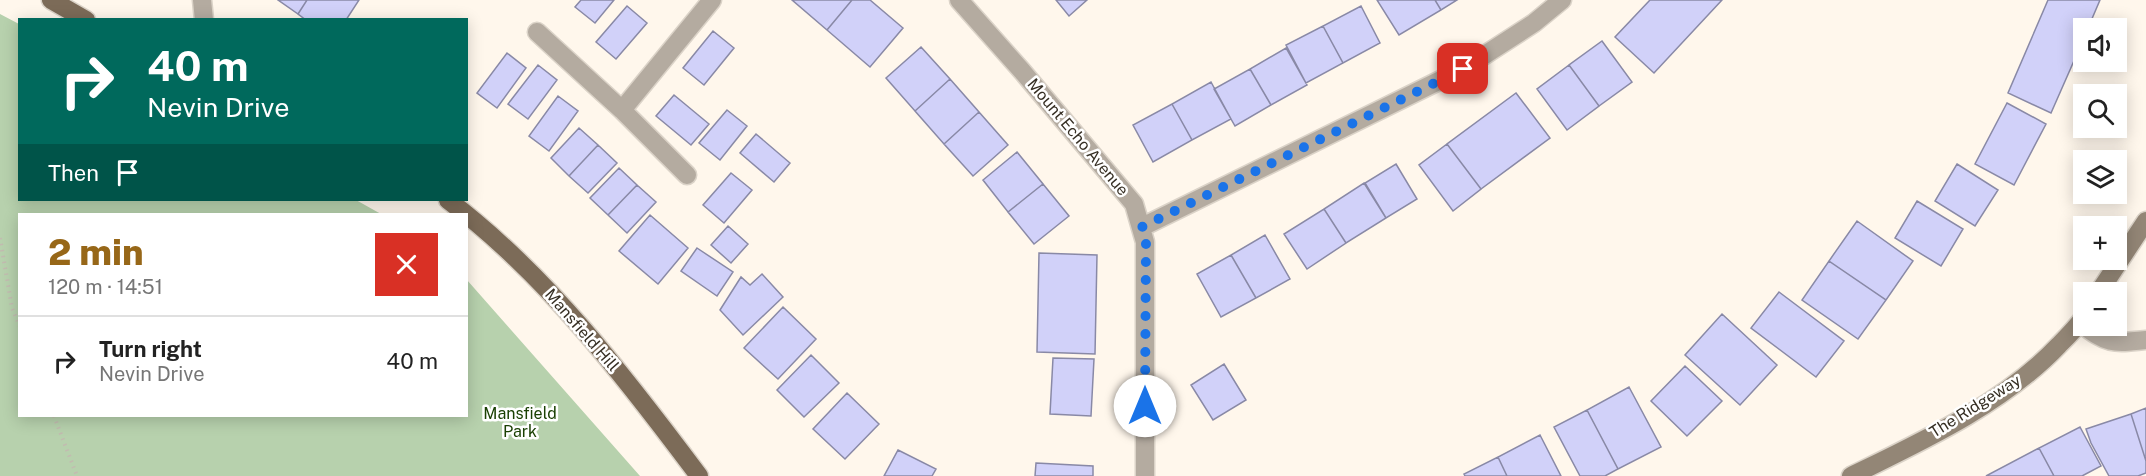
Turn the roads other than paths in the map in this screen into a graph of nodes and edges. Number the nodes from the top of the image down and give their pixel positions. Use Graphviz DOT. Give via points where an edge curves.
graph roads {
  1 [pos="51,0"];
  2 [pos="202,0"];
  3 [pos="712,0"];
  4 [pos="959,0"];
  5 [pos="1562,0"];
  6 [pos="82,18"];
  7 [pos="204,18"];
  8 [pos="537,32"];
  9 [pos="622,110"];
  10 [pos="687,174"];
  11 [pos="449,201"];
  12 [pos="465,213"];
  13 [pos="468,215"];
  14 [pos="2146,220"];
  15 [pos="1142,227"];
  16 [pos="2106,282"];
  17 [pos="2073,330"];
  18 [pos="2099,336"];
  19 [pos="2146,340"];
  20 [pos="699,476"];
  21 [pos="1145,476"];
  22 [pos="1851,476"];
  1 -- 6 [label="main road"];
  2 -- 7 [label="street"];
  3 -- 9 [label="street"];
  4 -- 15 [label="street, Mount Echo Avenue" via="1134,204"];
  5 -- 15 [label="street" via="1463,69"];
  8 -- 9 [label="street"];
  9 -- 10 [label="street"];
  11 -- 12 [label="main road, Mansfield Hill"];
  13 -- 20 [label="main road, Mansfield Hill" via="558,300 651,411"];
  14 -- 16 [label="main road"];
  15 -- 21 [label="street, Mount Echo Avenue" via="1146,242"];
  17 -- 22 [label="main road, The Ridgeway" via="2047,357 2005,390 1959,420"];
  18 -- 19 [label="street" via="2115,344"];
}
